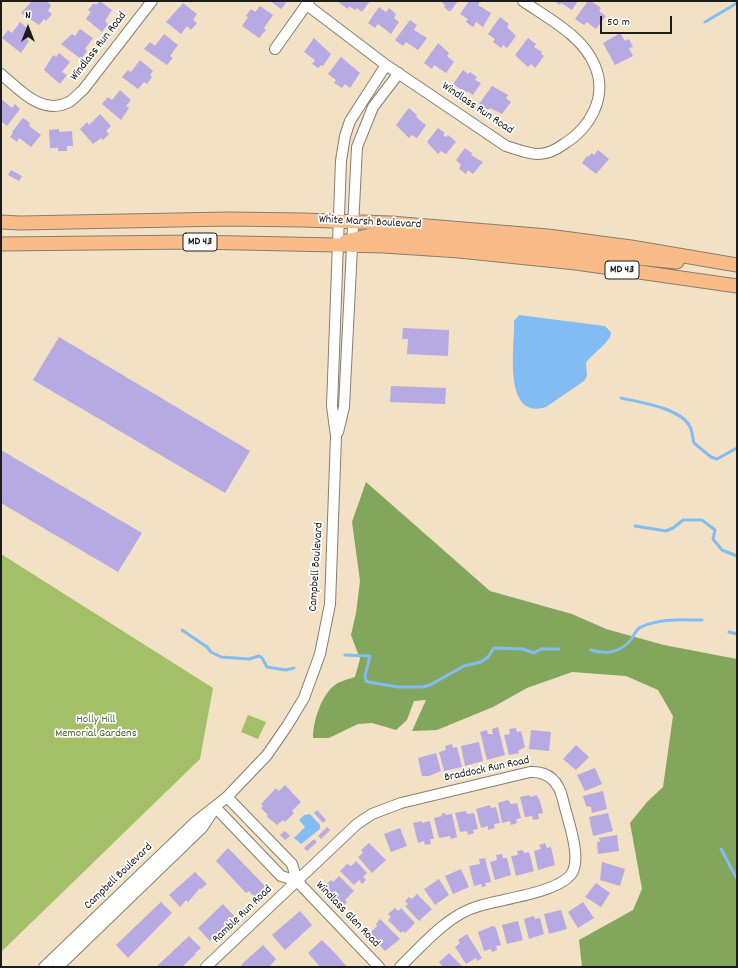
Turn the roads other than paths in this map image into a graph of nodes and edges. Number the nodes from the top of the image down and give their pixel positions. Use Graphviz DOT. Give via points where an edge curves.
graph roads {
  1 [pos="152,1"];
  2 [pos="523,1"];
  3 [pos="308,3"];
  4 [pos="275,49"];
  5 [pos="386,65"];
  6 [pos="399,73"];
  7 [pos="1,74"];
  8 [pos="339,221"];
  9 [pos="1,222"];
  10 [pos="354,222"];
  11 [pos="352,242"];
  12 [pos="1,244"];
  13 [pos="339,244"];
  14 [pos="731,264"];
  15 [pos="737,286"];
  16 [pos="336,436"];
  17 [pos="228,797"];
  18 [pos="216,808"];
  19 [pos="297,881"];
  20 [pos="44,967"];
  21 [pos="58,967"];
  22 [pos="206,967"];
  23 [pos="379,967"];
  24 [pos="400,967"];
  1 -- 7 [label="street, Windlass Run Road" via="83,90 69,102 53,106 38,104"];
  2 -- 6 [label="street, Windlass Run Road" via="580,42 590,57 598,77 599,96 593,114 575,137 555,150 534,154 506,146"];
  3 -- 4 [label="street"];
  3 -- 5 [label="street, Windlass Run Road"];
  5 -- 6 [label="street, Windlass Run Road"];
  5 -- 8 [label="street, Campbell Boulevard" via="350,121 345,136 341,161"];
  6 -- 10 [label="street, Campbell Boulevard" via="373,107 362,133 358,148"];
  8 -- 9 [label="main road, White Marsh Boulevard / MD 43"];
  8 -- 10 [label="main road, White Marsh Boulevard / MD 43"];
  8 -- 13 [label="street, Campbell Boulevard"];
  10 -- 11 [label="street, Campbell Boulevard"];
  10 -- 14 [label="main road, White Marsh Boulevard / MD 43" via="479,229 548,236"];
  11 -- 13 [label="main road"];
  11 -- 14 [label="main road" via="371,235 438,239 682,263"];
  11 -- 15 [label="main road, White Marsh Boulevard / MD 43" via="576,263"];
  11 -- 16 [label="street, Campbell Boulevard" via="344,407"];
  12 -- 13 [label="main road, White Marsh Boulevard / MD 43"];
  13 -- 16 [label="street, Campbell Boulevard" via="332,406"];
  16 -- 17 [label="street, Campbell Boulevard" via="330,604 320,654 304,698 287,726 267,755"];
  17 -- 18 [label="street, Campbell Boulevard"];
  17 -- 19 [label="street, Windlass Glen Road" via="292,864"];
  18 -- 19 [label="street, Windlass Glen Road" via="281,876"];
  18 -- 20 [label="street, Campbell Boulevard" via="194,824"];
  18 -- 21 [label="street, Campbell Boulevard" via="202,828"];
  19 -- 22 [label="street, Ramble Run Road"];
  19 -- 23 [label="street, Windlass Glen Road"];
  19 -- 24 [label="street, Braddock Run Road" via="357,824 388,807 530,772 537,771 556,781 576,854 575,867 569,878 555,887 478,906 460,913"];
}
